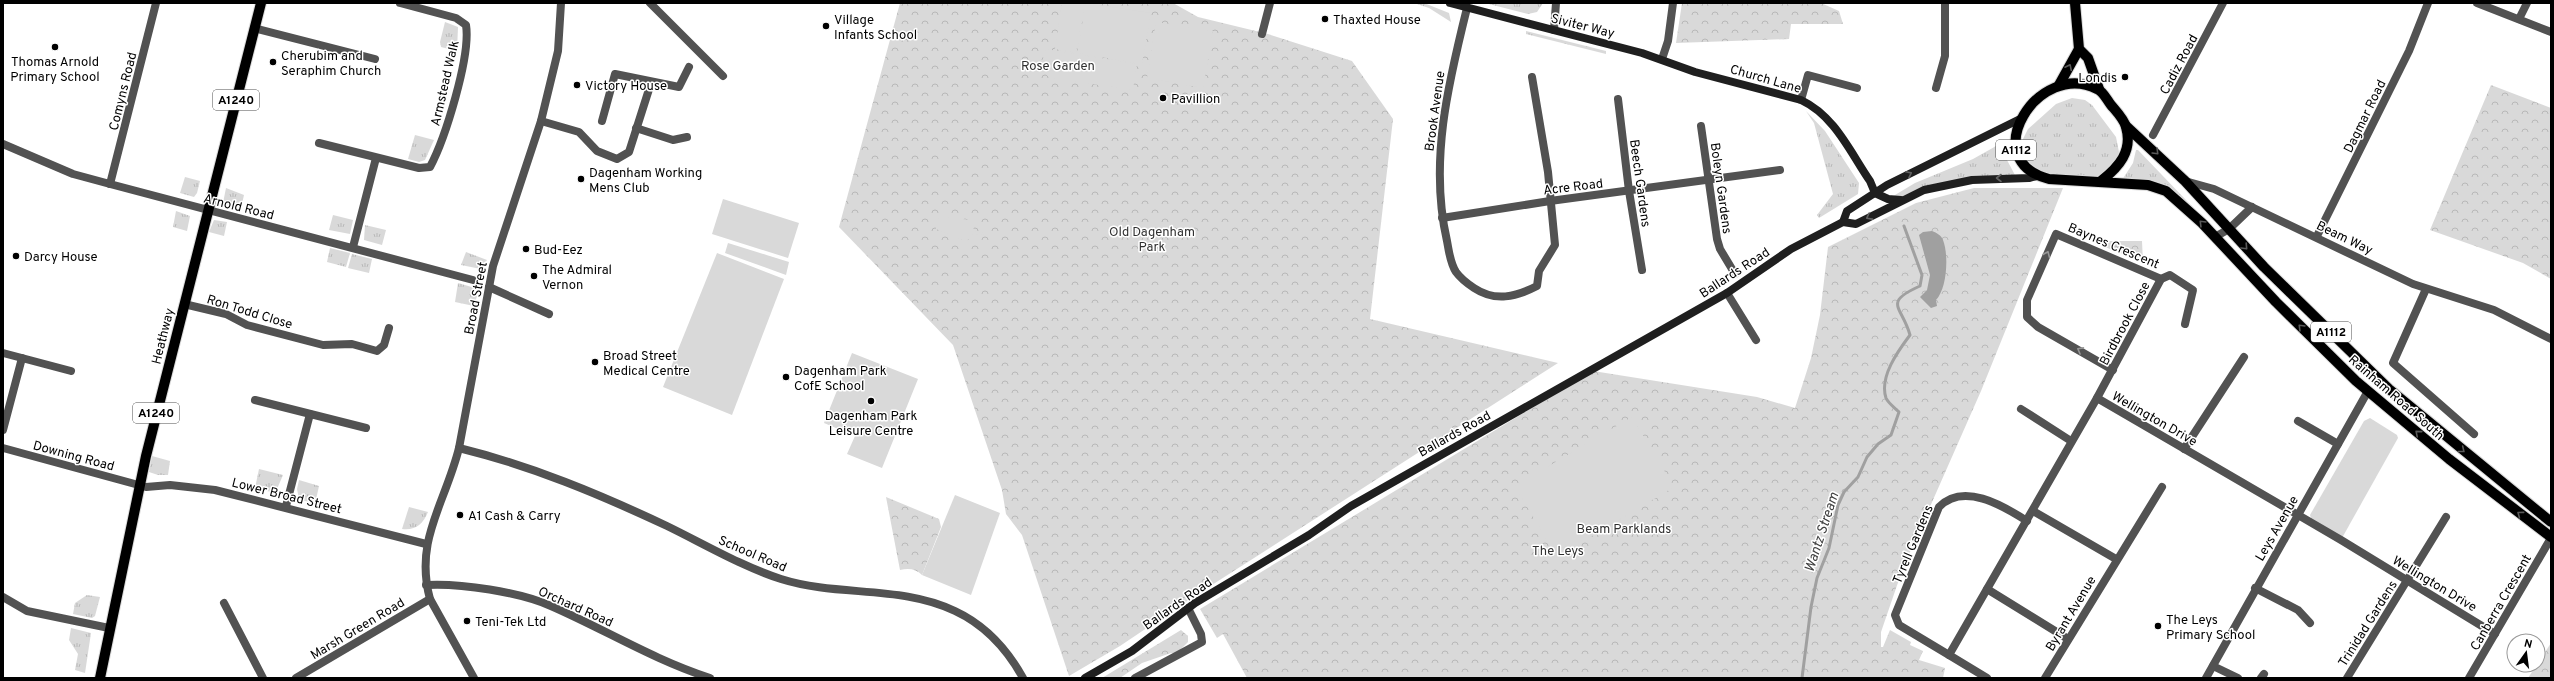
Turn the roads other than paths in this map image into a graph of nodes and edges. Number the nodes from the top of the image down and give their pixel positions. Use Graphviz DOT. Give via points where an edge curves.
graph roads {
  1 [pos="156,3"];
  2 [pos="261,3"];
  3 [pos="400,3"];
  4 [pos="561,3"];
  5 [pos="650,3"];
  6 [pos="1270,3"];
  7 [pos="1450,3"];
  8 [pos="1556,3"];
  9 [pos="1673,3"];
  10 [pos="1946,3"];
  11 [pos="2076,3"];
  12 [pos="2223,3"];
  13 [pos="2428,3"];
  14 [pos="2478,3"];
  15 [pos="2527,3"];
  16 [pos="415,5"];
  17 [pos="1467,8"];
  18 [pos="2519,19"];
  19 [pos="254,28"];
  20 [pos="1554,30"];
  21 [pos="2551,32"];
  22 [pos="1262,34"];
  23 [pos="2078,49"];
  24 [pos="375,59"];
  25 [pos="1662,59"];
  26 [pos="689,67"];
  27 [pos="722,76"];
  28 [pos="1532,77"];
  29 [pos="651,82"];
  30 [pos="2059,85"];
  31 [pos="1857,88"];
  32 [pos="1936,88"];
  33 [pos="2099,89"];
  34 [pos="1618,99"];
  35 [pos="1802,100"];
  36 [pos="2022,118"];
  37 [pos="542,121"];
  38 [pos="602,121"];
  39 [pos="1701,126"];
  40 [pos="2126,126"];
  41 [pos="636,128"];
  42 [pos="2154,135"];
  43 [pos="687,137"];
  44 [pos="319,143"];
  45 [pos="3,144"];
  46 [pos="376,158"];
  47 [pos="1780,170"];
  48 [pos="2037,176"];
  49 [pos="1708,180"];
  50 [pos="2101,181"];
  51 [pos="2185,181"];
  52 [pos="110,184"];
  53 [pos="1629,191"];
  54 [pos="1875,193"];
  55 [pos="1903,200"];
  56 [pos="1550,201"];
  57 [pos="2252,207"];
  58 [pos="208,210"];
  59 [pos="1442,218"];
  60 [pos="1843,222"];
  61 [pos="2229,229"];
  62 [pos="2317,236"];
  63 [pos="2215,237"];
  64 [pos="353,247"];
  65 [pos="1642,270"];
  66 [pos="1735,274"];
  67 [pos="2161,278"];
  68 [pos="473,280"];
  69 [pos="489,287"];
  70 [pos="2426,289"];
  71 [pos="1727,293"];
  72 [pos="184,304"];
  73 [pos="549,314"];
  74 [pos="2185,324"];
  75 [pos="389,328"];
  76 [pos="2551,339"];
  77 [pos="1756,340"];
  78 [pos="3,353"];
  79 [pos="2244,357"];
  80 [pos="22,358"];
  81 [pos="2114,370"];
  82 [pos="71,371"];
  83 [pos="2378,379"];
  84 [pos="2368,391"];
  85 [pos="2097,398"];
  86 [pos="255,400"];
  87 [pos="2021,409"];
  88 [pos="310,414"];
  89 [pos="2298,421"];
  90 [pos="366,428"];
  91 [pos="3,430"];
  92 [pos="2474,434"];
  93 [pos="2071,441"];
  94 [pos="2338,444"];
  95 [pos="3,448"];
  96 [pos="459,448"];
  97 [pos="2184,449"];
  98 [pos="139,485"];
  99 [pos="2162,487"];
  100 [pos="286,506"];
  101 [pos="2033,511"];
  102 [pos="2298,514"];
  103 [pos="2446,517"];
  104 [pos="2027,521"];
  105 [pos="2551,522"];
  106 [pos="2551,538"];
  107 [pos="426,544"];
  108 [pos="2116,559"];
  109 [pos="2408,581"];
  110 [pos="426,585"];
  111 [pos="2255,588"];
  112 [pos="1987,589"];
  113 [pos="3,597"];
  114 [pos="430,599"];
  115 [pos="224,603"];
  116 [pos="1188,608"];
  117 [pos="2310,622"];
  118 [pos="109,628"];
  119 [pos="2496,634"];
  120 [pos="2068,639"];
  121 [pos="1948,655"];
  122 [pos="2213,666"];
  123 [pos="100,678"];
  124 [pos="263,678"];
  125 [pos="296,678"];
  126 [pos="474,678"];
  127 [pos="710,678"];
  128 [pos="1023,678"];
  129 [pos="1085,678"];
  130 [pos="1135,678"];
  131 [pos="1987,678"];
  132 [pos="2045,678"];
  133 [pos="2206,678"];
  134 [pos="2238,678"];
  135 [pos="2347,678"];
  136 [pos="2469,678"];
  1 -- 52 [label="street, Comyns Road"];
  2 -- 19 [label="main road, Heathway / A1240"];
  3 -- 16 [label="street, Armstead Walk"];
  4 -- 37 [label="street, Broad Street" via="558,50"];
  5 -- 27 [label="street"];
  6 -- 22 [label="street"];
  7 -- 17 [label="main road, Siviter Way"];
  8 -- 20 [label="street"];
  9 -- 25 [label="street" via="1668,42"];
  10 -- 32 [label="street" via="1945,56"];
  11 -- 23 [label="main road"];
  12 -- 42 [label="street, Cadiz Road"];
  13 -- 62 [label="street, Dagmar Road" via="2409,51"];
  14 -- 18 [label="street"];
  15 -- 18 [label="street"];
  16 -- 46 [label="street, Armstead Walk" via="456,18 466,25 465,54 452,109 430,167 418,168"];
  17 -- 20 [label="main road, Siviter Way"];
  17 -- 59 [label="street, Brook Avenue" via="1453,66 1441,139 1439,199"];
  18 -- 21 [label="street"];
  19 -- 24 [label="street"];
  19 -- 58 [label="main road, Heathway / A1240"];
  20 -- 25 [label="main road, Siviter Way"];
  30 -- 23 [label="main road, A1112, one-way"];
  23 -- 33 [label="main road, A1112" via="2088,58"];
  25 -- 35 [label="main road, Church Lane" via="1695,72"];
  26 -- 29 [label="street" via="679,87"];
  28 -- 56 [label="street, Brook Avenue" via="1548,172"];
  29 -- 38 [label="street" via="615,74"];
  29 -- 41 [label="street"];
  30 -- 33 [label="main road, A1112" via="2074,83"];
  30 -- 36 [label="main road, A1112" via="2040,97 2027,109"];
  31 -- 35 [label="street" via="1808,75"];
  33 -- 40 [label="main road, A1112"];
  34 -- 53 [label="street, Beech Gardens"];
  35 -- 54 [label="main road, Church Lane" via="1816,107 1827,117"];
  36 -- 48 [label="main road, A1112" via="2015,133 2015,149 2024,164"];
  54 -- 36 [label="main road, Ballards Road, one-way"];
  37 -- 41 [label="street" via="579,132 597,151 617,159 630,152"];
  37 -- 69 [label="street, Broad Street" via="492,266"];
  39 -- 49 [label="street, Boleyn Gardens"];
  40 -- 50 [label="main road" via="2128,140 2124,158 2114,171"];
  40 -- 51 [label="main road, Rainham Road South / A1112, one-way"];
  41 -- 43 [label="street" via="673,140"];
  44 -- 46 [label="street, Armstead Walk"];
  45 -- 52 [label="street, Arnold Road" via="44,163"];
  46 -- 64 [label="street"];
  47 -- 49 [label="street, Acre Road"];
  48 -- 50 [label="main road, A1112"];
  48 -- 55 [label="main road, Ballards Road, one-way" via="1950,183 1924,190"];
  49 -- 53 [label="street, Acre Road"];
  49 -- 66 [label="street, Boleyn Gardens" via="1717,239"];
  63 -- 50 [label="main road, Rainham Road South / A1112, one-way" via="2166,191 2148,185"];
  51 -- 57 [label="street, Beam Way" via="2214,189"];
  51 -- 61 [label="main road, Rainham Road South / A1112"];
  52 -- 58 [label="street, Arnold Road"];
  53 -- 56 [label="street, Acre Road"];
  53 -- 65 [label="street, Beech Gardens"];
  54 -- 55 [label="main road" via="1888,199"];
  54 -- 60 [label="main road, Ballards Road" via="1847,211"];
  55 -- 60 [label="main road, Ballards Road, one-way" via="1856,224"];
  56 -- 59 [label="street, Acre Road"];
  56 -- 59 [label="street, Brook Avenue" via="1554,245 1540,271 1536,286 1522,294 1504,298 1483,294 1456,272"];
  57 -- 61 [label="street"];
  57 -- 62 [label="street, Beam Way"];
  58 -- 64 [label="street, Arnold Road"];
  58 -- 72 [label="main road, Heathway / A1240"];
  60 -- 71 [label="main road, Ballards Road" via="1791,249"];
  61 -- 63 [label="street"];
  61 -- 83 [label="main road, Rainham Road South / A1112, one-way"];
  62 -- 70 [label="street, Beam Way"];
  84 -- 63 [label="main road, Rainham Road South / A1112, one-way" via="2276,302"];
  64 -- 68 [label="street, Arnold Road"];
  67 -- 74 [label="street, Birdbrook Close" via="2170,275 2193,290"];
  67 -- 81 [label="street, Birdbrook Close"];
  81 -- 67 [label="street, Baynes Crescent, one-way" via="2038,327 2027,317 2027,300 2056,234"];
  69 -- 73 [label="street"];
  69 -- 96 [label="street, Broad Street"];
  70 -- 76 [label="street, Beam Way" via="2494,310"];
  70 -- 92 [label="street" via="2393,363"];
  71 -- 77 [label="street"];
  71 -- 116 [label="main road, Ballards Road" via="1415,468"];
  72 -- 75 [label="street, Ron Todd Close" via="226,314 246,325 323,345 352,344 378,351 384,345"];
  72 -- 98 [label="main road, Heathway / A1240"];
  78 -- 80 [label="street"];
  79 -- 97 [label="street"];
  80 -- 82 [label="street"];
  80 -- 91 [label="street"];
  81 -- 85 [label="street, Birdbrook Close"];
  83 -- 84 [label="main road"];
  83 -- 105 [label="main road, Rainham Road South / A1112, one-way"];
  84 -- 94 [label="street, Leys Avenue"];
  106 -- 84 [label="main road, Rainham Road South / A1112, one-way" via="2449,459"];
  85 -- 93 [label="street, Wellington Drive"];
  85 -- 97 [label="street, Wellington Drive"];
  86 -- 88 [label="street"];
  87 -- 93 [label="street"];
  88 -- 90 [label="street"];
  88 -- 100 [label="street"];
  89 -- 94 [label="street"];
  93 -- 101 [label="street, Wellington Drive"];
  94 -- 102 [label="street, Leys Avenue"];
  95 -- 98 [label="street, Downing Road"];
  96 -- 107 [label="street, Broad Street" via="454,469"];
  96 -- 128 [label="street, School Road" via="508,461 581,488 780,579 831,590 897,595 944,606 963,615 999,642"];
  97 -- 102 [label="street, Wellington Drive"];
  98 -- 100 [label="street, Lower Broad Street" via="215,490"];
  98 -- 118 [label="main road, Heathway / A1240"];
  99 -- 108 [label="street, Byrant Avenue"];
  100 -- 107 [label="street, Lower Broad Street"];
  101 -- 104 [label="street, Wellington Drive"];
  101 -- 108 [label="street"];
  102 -- 109 [label="street, Wellington Drive"];
  102 -- 111 [label="street, Leys Avenue"];
  103 -- 109 [label="street, Trinidad Gardens"];
  104 -- 112 [label="street, Wellington Drive"];
  104 -- 121 [label="street, Tyrell Gardens" via="2011,511 1968,495 1955,496 1939,507 1895,615 1899,625"];
  106 -- 119 [label="street, Canberra Crescent"];
  107 -- 110 [label="street, Broad Street"];
  108 -- 120 [label="street, Byrant Avenue"];
  109 -- 119 [label="street, Wellington Drive"];
  109 -- 135 [label="street, Trinidad Gardens"];
  110 -- 114 [label="street, Broad Street"];
  110 -- 127 [label="street, Orchard Road" via="440,584 520,596 551,606 668,662"];
  111 -- 117 [label="street" via="2298,610"];
  111 -- 122 [label="street, Leys Avenue"];
  112 -- 120 [label="street"];
  112 -- 121 [label="street, Wellington Drive"];
  113 -- 118 [label="street" via="27,611"];
  114 -- 125 [label="street, Marsh Green Road"];
  114 -- 126 [label="street, Broad Street"];
  115 -- 124 [label="street"];
  116 -- 129 [label="main road, Ballards Road" via="1132,651"];
  116 -- 130 [label="street" via="1201,634 1202,642"];
  118 -- 123 [label="main road, Heathway / A1240"];
  119 -- 136 [label="street, Canberra Crescent"];
  120 -- 132 [label="street, Byrant Avenue"];
  121 -- 131 [label="street"];
  122 -- 133 [label="street, Leys Avenue"];
  122 -- 134 [label="street"];
}
